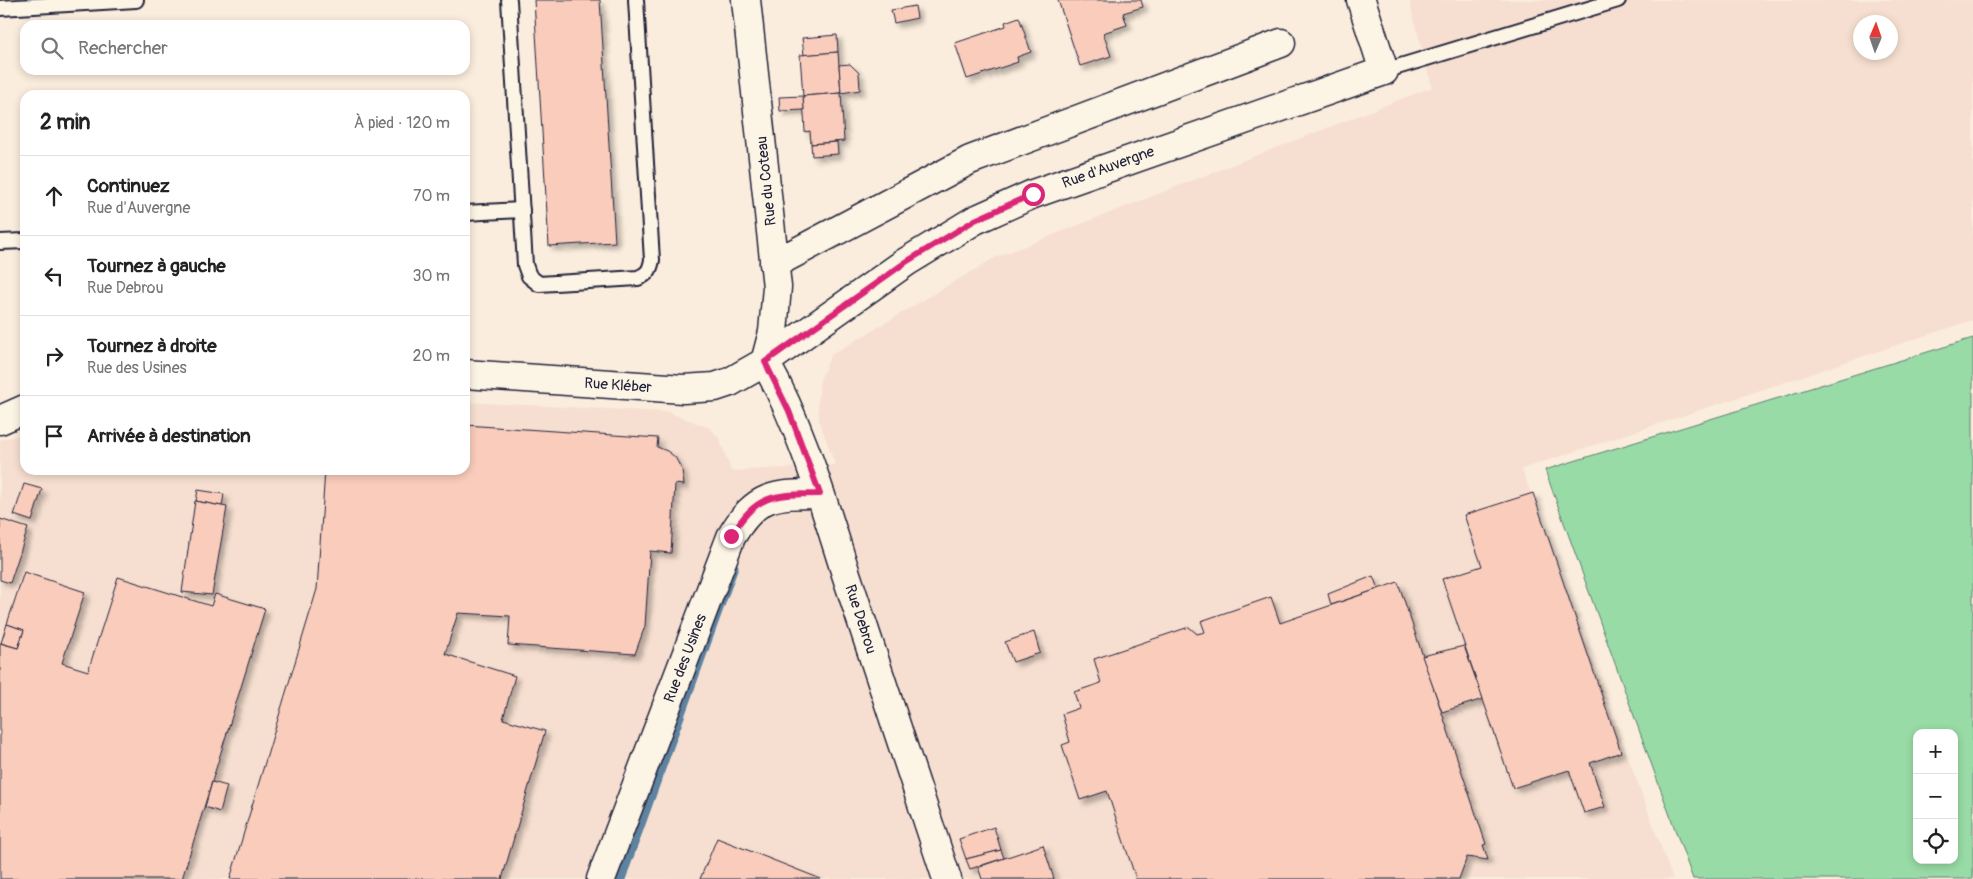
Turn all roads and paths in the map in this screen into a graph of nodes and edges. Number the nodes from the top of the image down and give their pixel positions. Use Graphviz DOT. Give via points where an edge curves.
graph roads {
  1 [pos="136,0"];
  2 [pos="509,0"];
  3 [pos="636,0"];
  4 [pos="746,0"];
  5 [pos="1361,0"];
  6 [pos="1618,0"];
  7 [pos="0,8"];
  8 [pos="1282,43"];
  9 [pos="1384,70"];
  10 [pos="522,210"];
  11 [pos="470,213"];
  12 [pos="20,240"];
  13 [pos="0,242"];
  14 [pos="774,264"];
  15 [pos="765,362"];
  16 [pos="470,374"];
  17 [pos="20,411"];
  18 [pos="0,420"];
  19 [pos="820,494"];
  20 [pos="601,879"];
  21 [pos="947,879"];
  1 -- 7 [label="lane"];
  2 -- 10 [label="lane"];
  3 -- 10 [label="lane" via="652,260 647,274 638,278 539,284 529,276 525,265"];
  4 -- 14 [label="street, Rue du Coteau"];
  5 -- 9 [label="street"];
  6 -- 9 [label="lane"];
  8 -- 14 [label="street" via="970,160"];
  9 -- 15 [label="street, Rue d'Auvergne" via="1033,194 975,220 906,262"];
  10 -- 11 [label="lane"];
  12 -- 13 [label="lane"];
  14 -- 15 [label="street, Rue du Coteau" via="776,308"];
  15 -- 16 [label="street, Rue Kléber" via="730,382 700,388"];
  15 -- 19 [label="street, Rue Debrou" via="789,411"];
  17 -- 18 [label="street"];
  19 -- 20 [label="street, Rue des Usines" via="770,497 752,508 731,536"];
  19 -- 21 [label="street, Rue Debrou"];
}
